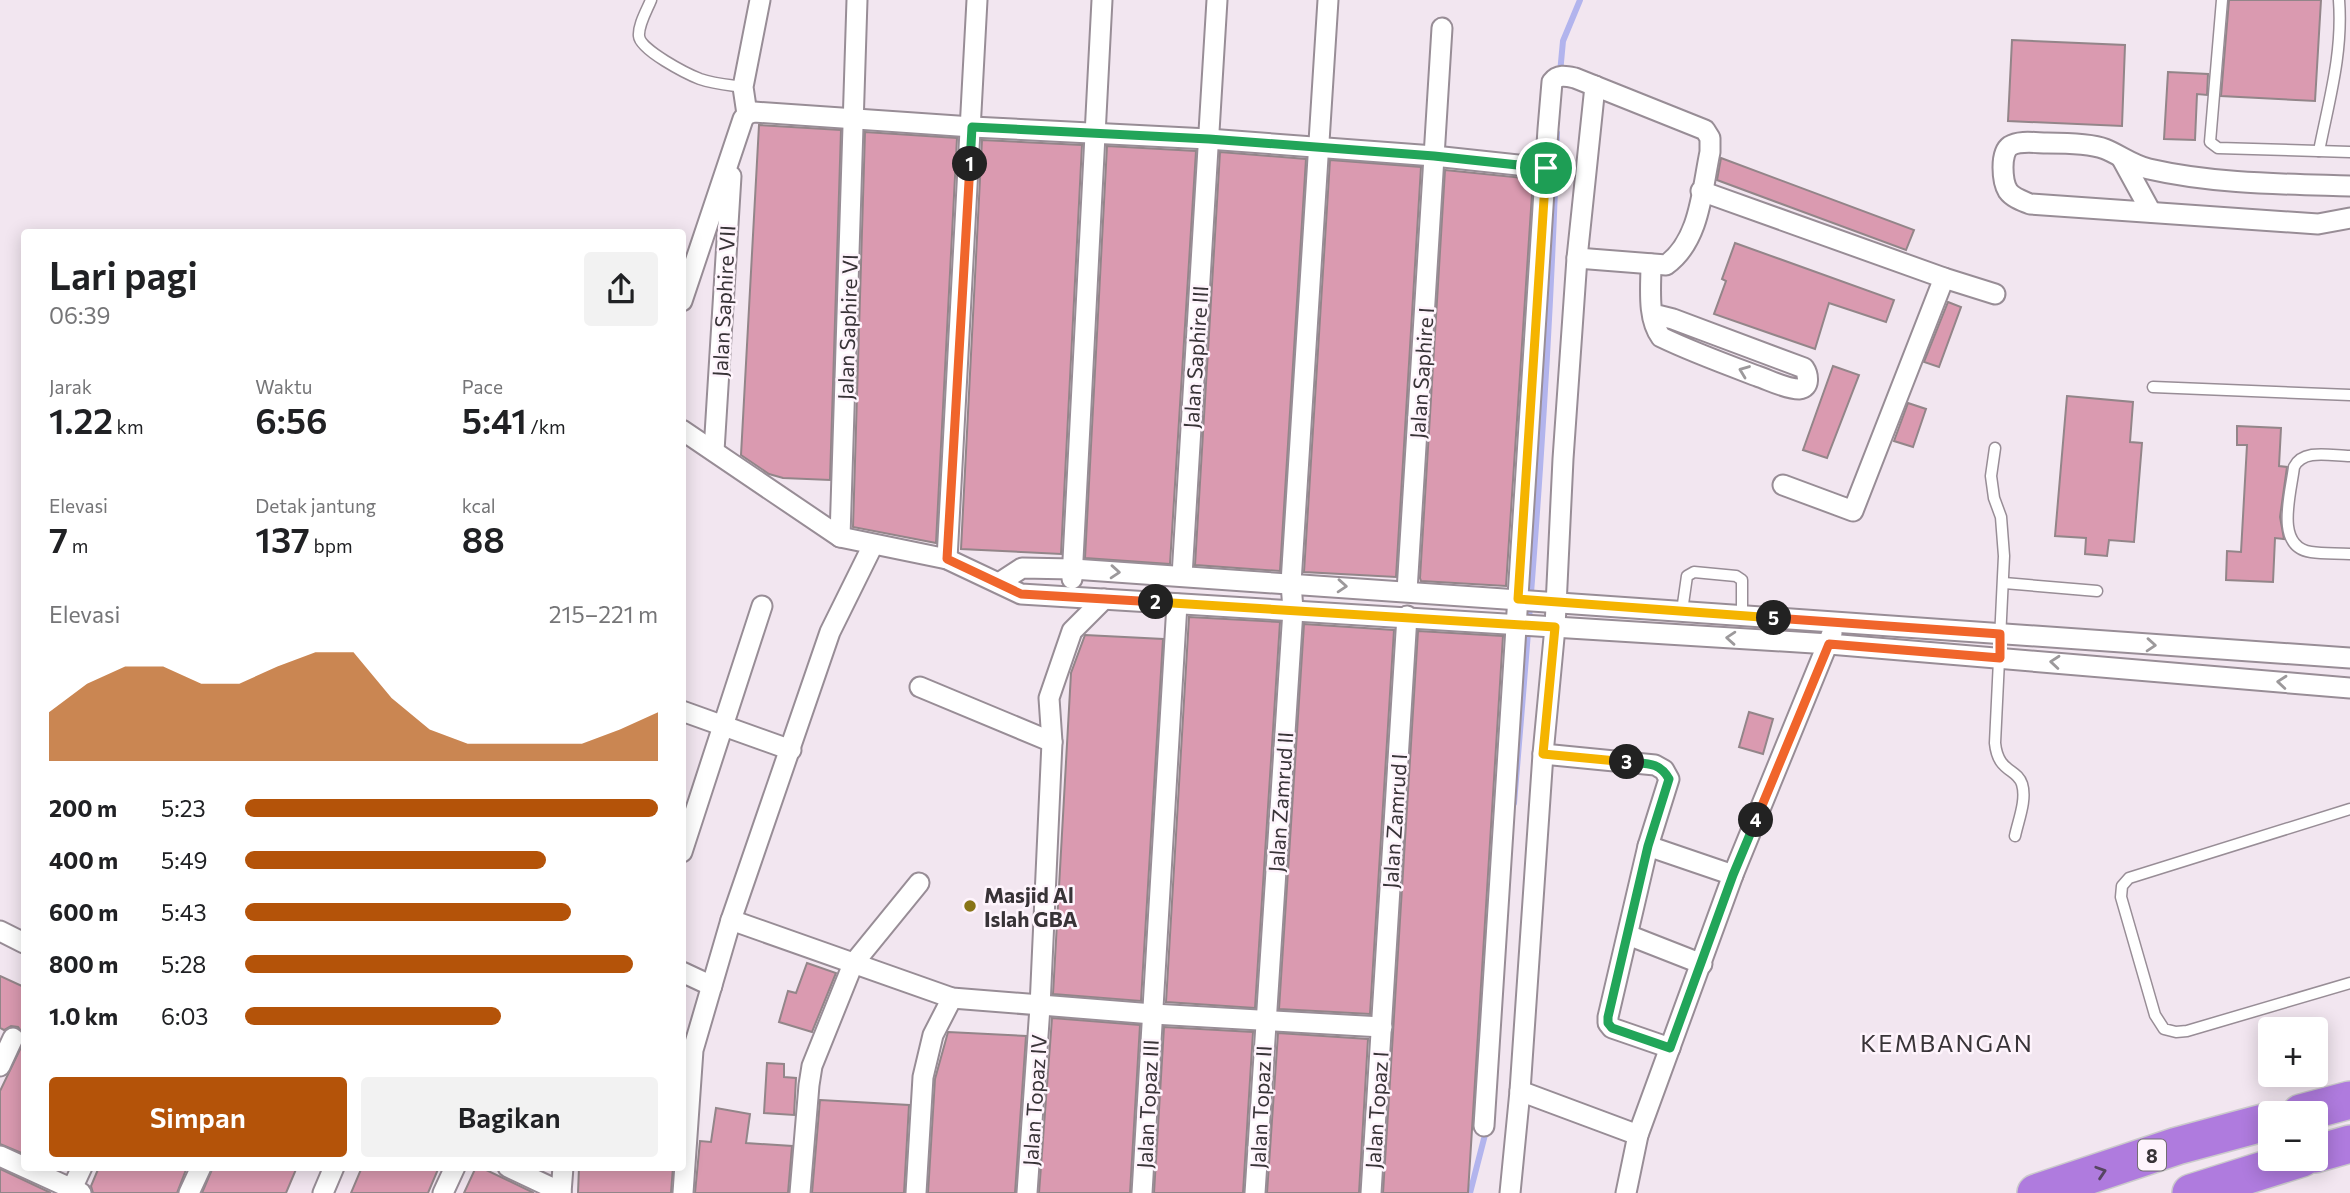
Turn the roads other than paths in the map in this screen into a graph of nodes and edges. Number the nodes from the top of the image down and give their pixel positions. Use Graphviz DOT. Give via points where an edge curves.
graph roads {
  1 [pos="651,0"];
  2 [pos="760,0"];
  3 [pos="857,0"];
  4 [pos="977,0"];
  5 [pos="1102,0"];
  6 [pos="1217,0"];
  7 [pos="1328,0"];
  8 [pos="2222,0"];
  9 [pos="2339,0"];
  10 [pos="1442,28"];
  11 [pos="1595,86"];
  12 [pos="743,87"];
  13 [pos="747,114"];
  14 [pos="854,118"];
  15 [pos="972,127"];
  16 [pos="1094,132"];
  17 [pos="1209,139"];
  18 [pos="1319,149"];
  19 [pos="732,151"];
  20 [pos="2319,151"];
  21 [pos="2350,152"];
  22 [pos="1434,156"];
  23 [pos="2122,159"];
  24 [pos="1546,168"];
  25 [pos="2350,186"];
  26 [pos="1701,191"];
  27 [pos="2151,212"];
  28 [pos="2350,218"];
  29 [pos="1577,258"];
  30 [pos="1651,264"];
  31 [pos="1944,278"];
  32 [pos="686,289"];
  33 [pos="1995,294"];
  34 [pos="1653,314"];
  35 [pos="2152,387"];
  36 [pos="2350,395"];
  37 [pos="686,433"];
  38 [pos="1995,448"];
  39 [pos="714,451"];
  40 [pos="2350,456"];
  41 [pos="1783,485"];
  42 [pos="840,537"];
  43 [pos="873,545"];
  44 [pos="2350,554"];
  45 [pos="947,559"];
  46 [pos="1073,569"];
  47 [pos="1181,576"];
  48 [pos="999,583"];
  49 [pos="1291,583"];
  50 [pos="2004,583"];
  51 [pos="1407,591"];
  52 [pos="2097,591"];
  53 [pos="1072,597"];
  54 [pos="1104,599"];
  55 [pos="1537,600"];
  56 [pos="1177,604"];
  57 [pos="762,606"];
  58 [pos="1293,610"];
  59 [pos="1682,611"];
  60 [pos="1742,615"];
  61 [pos="1407,616"];
  62 [pos="1836,622"];
  63 [pos="1535,625"];
  64 [pos="2000,634"];
  65 [pos="1829,644"];
  66 [pos="2000,658"];
  67 [pos="2350,658"];
  68 [pos="920,687"];
  69 [pos="2350,688"];
  70 [pos="686,712"];
  71 [pos="722,725"];
  72 [pos="1052,742"];
  73 [pos="791,750"];
  74 [pos="1543,754"];
  75 [pos="1524,780"];
  76 [pos="2350,809"];
  77 [pos="2015,836"];
  78 [pos="686,839"];
  79 [pos="1648,846"];
  80 [pos="1733,875"];
  81 [pos="919,883"];
  82 [pos="731,920"];
  83 [pos="0,931"];
  84 [pos="1628,935"];
  85 [pos="21,942"];
  86 [pos="853,964"];
  87 [pos="1702,964"];
  88 [pos="686,974"];
  89 [pos="2350,983"];
  90 [pos="712,986"];
  91 [pos="952,998"];
  92 [pos="1040,1007"];
  93 [pos="1153,1014"];
  94 [pos="1264,1021"];
  95 [pos="1382,1027"];
  96 [pos="13,1038"];
  97 [pos="1670,1048"];
  98 [pos="688,1049"];
  99 [pos="0,1066"];
  100 [pos="1520,1091"];
  101 [pos="2350,1100"];
  102 [pos="2328,1106"];
  103 [pos="686,1107"];
  104 [pos="2258,1124"];
  105 [pos="1484,1126"];
  106 [pos="1637,1135"];
  107 [pos="2350,1144"];
  108 [pos="2328,1150"];
  109 [pos="0,1156"];
  110 [pos="21,1166"];
  111 [pos="31,1171"];
  112 [pos="81,1171"];
  113 [pos="199,1171"];
  114 [pos="332,1171"];
  115 [pos="453,1171"];
  116 [pos="522,1171"];
  117 [pos="563,1171"];
  118 [pos="684,1171"];
  119 [pos="2261,1171"];
  120 [pos="74,1192"];
  121 [pos="561,1192"];
  122 [pos="189,1193"];
  123 [pos="323,1193"];
  124 [pos="443,1193"];
  125 [pos="683,1193"];
  126 [pos="800,1193"];
  127 [pos="916,1193"];
  128 [pos="1027,1193"];
  129 [pos="1142,1193"];
  130 [pos="1255,1193"];
  131 [pos="1371,1193"];
  132 [pos="1510,1193"];
  133 [pos="1626,1193"];
  134 [pos="2036,1193"];
  135 [pos="2191,1193"];
  1 -- 12 [label="lane" via="640,28 642,44 692,75"];
  2 -- 12 [label="street"];
  3 -- 14 [label="street, Jalan Saphire VI"];
  4 -- 15 [label="street"];
  5 -- 16 [label="street"];
  6 -- 17 [label="street, Jalan Saphire III"];
  7 -- 18 [label="street, Jalan Zamrud II"];
  8 -- 20 [label="lane" via="2210,142 2218,148"];
  9 -- 20 [label="lane" via="2339,54"];
  10 -- 22 [label="street, Jalan Saphire I"];
  11 -- 24 [label="street" via="1562,76 1552,82"];
  11 -- 26 [label="street" via="1705,130 1710,152"];
  11 -- 29 [label="street"];
  12 -- 13 [label="street"];
  13 -- 14 [label="street"];
  13 -- 19 [label="street"];
  14 -- 15 [label="street"];
  14 -- 42 [label="street, Jalan Saphire VI"];
  15 -- 16 [label="street"];
  15 -- 45 [label="street"];
  16 -- 17 [label="street"];
  16 -- 46 [label="street"];
  17 -- 18 [label="street"];
  17 -- 47 [label="street, Jalan Saphire III"];
  18 -- 22 [label="street"];
  18 -- 49 [label="street, Jalan Zamrud II"];
  19 -- 32 [label="street"];
  19 -- 39 [label="street, Jalan Saphire VII"];
  20 -- 21 [label="lane"];
  22 -- 24 [label="street"];
  22 -- 51 [label="street, Jalan Saphire I"];
  23 -- 25 [label="street" via="2147,169 2214,178"];
  23 -- 27 [label="street"];
  23 -- 27 [label="street" via="2104,148 2017,144 2004,153 2004,179 2008,191 2031,204"];
  24 -- 55 [label="street"];
  26 -- 30 [label="street" via="1692,233 1682,251 1665,265"];
  26 -- 31 [label="street"];
  27 -- 28 [label="street" via="2318,224"];
  29 -- 30 [label="street"];
  29 -- 55 [label="street" via="1563,459"];
  30 -- 34 [label="street"];
  31 -- 33 [label="street"];
  31 -- 41 [label="street" via="1853,511"];
  34 -- 34 [label="street, one-way" via="1804,368 1807,383 1798,389 1778,384 1686,349 1661,337"];
  35 -- 36 [label="lane"];
  37 -- 39 [label="street"];
  38 -- 50 [label="lane" via="1991,475 2001,517"];
  39 -- 42 [label="street"];
  40 -- 44 [label="lane" via="2304,455 2297,460 2288,530 2292,543 2310,552"];
  42 -- 43 [label="street"];
  43 -- 45 [label="street"];
  43 -- 73 [label="street" via="830,632"];
  45 -- 48 [label="street"];
  46 -- 47 [label="street, one-way"];
  46 -- 48 [label="street" via="1022,568"];
  46 -- 53 [label="street"];
  47 -- 49 [label="street"];
  48 -- 53 [label="street" via="1021,594"];
  49 -- 51 [label="street, one-way"];
  49 -- 58 [label="street, Jalan Zamrud II"];
  50 -- 52 [label="lane"];
  50 -- 64 [label="lane"];
  51 -- 55 [label="street"];
  53 -- 54 [label="street"];
  54 -- 56 [label="street"];
  54 -- 72 [label="street, Jalan Topaz IV" via="1072,631 1049,698"];
  55 -- 59 [label="street"];
  55 -- 63 [label="street"];
  55 -- 63 [label="street"];
  56 -- 58 [label="street"];
  56 -- 93 [label="street, Jalan Topaz III"];
  57 -- 71 [label="street"];
  58 -- 61 [label="street"];
  58 -- 94 [label="street, Jalan Zamrud II"];
  59 -- 60 [label="street"];
  59 -- 60 [label="lane" via="1687,576 1694,572 1739,578 1744,586"];
  60 -- 62 [label="street"];
  61 -- 63 [label="street"];
  61 -- 95 [label="street, Jalan Zamrud I"];
  62 -- 64 [label="street"];
  62 -- 65 [label="street"];
  65 -- 63 [label="street, one-way"];
  63 -- 74 [label="street"];
  63 -- 75 [label="street"];
  64 -- 66 [label="lane"];
  64 -- 67 [label="street, one-way"];
  65 -- 66 [label="street"];
  65 -- 80 [label="street"];
  69 -- 66 [label="street, one-way"];
  66 -- 77 [label="lane" via="1996,755 2020,779 2024,796"];
  68 -- 72 [label="street"];
  70 -- 71 [label="street"];
  71 -- 73 [label="street"];
  71 -- 78 [label="street"];
  72 -- 92 [label="street, Jalan Topaz IV"];
  73 -- 82 [label="street"];
  74 -- 75 [label="street"];
  74 -- 79 [label="street" via="1655,765 1664,770 1669,779"];
  75 -- 100 [label="street"];
  75 -- 105 [label="street"];
  76 -- 89 [label="lane" via="2129,878 2121,897 2155,1015 2164,1029 2187,1031"];
  79 -- 80 [label="street"];
  79 -- 84 [label="street"];
  80 -- 87 [label="street"];
  81 -- 86 [label="street"];
  82 -- 86 [label="street"];
  82 -- 90 [label="street"];
  83 -- 85 [label="street"];
  84 -- 87 [label="street"];
  84 -- 97 [label="street" via="1608,1023"];
  86 -- 91 [label="street"];
  86 -- 126 [label="street" via="812,1066"];
  87 -- 97 [label="street"];
  88 -- 90 [label="street"];
  90 -- 98 [label="street"];
  91 -- 92 [label="street"];
  91 -- 127 [label="street" via="933,1035 923,1077"];
  92 -- 93 [label="street"];
  92 -- 128 [label="street, Jalan Topaz IV"];
  93 -- 94 [label="street"];
  93 -- 129 [label="street, Jalan Topaz III"];
  94 -- 95 [label="street"];
  94 -- 130 [label="street, Jalan Topaz II"];
  95 -- 131 [label="street, Jalan Topaz I"];
  96 -- 99 [label="street"];
  97 -- 106 [label="street"];
  98 -- 103 [label="street"];
  100 -- 106 [label="street"];
  100 -- 132 [label="street"];
  101 -- 102 [label="highway"];
  134 -- 104 [label="highway, 8, one-way"];
  106 -- 133 [label="street"];
  107 -- 108 [label="highway"];
  109 -- 110 [label="street"];
  111 -- 120 [label="street"];
  112 -- 120 [label="street"];
  113 -- 122 [label="street"];
  114 -- 123 [label="street"];
  115 -- 124 [label="street"];
  116 -- 121 [label="street"];
  117 -- 121 [label="street"];
  118 -- 125 [label="street"];
  119 -- 135 [label="highway"];
}
